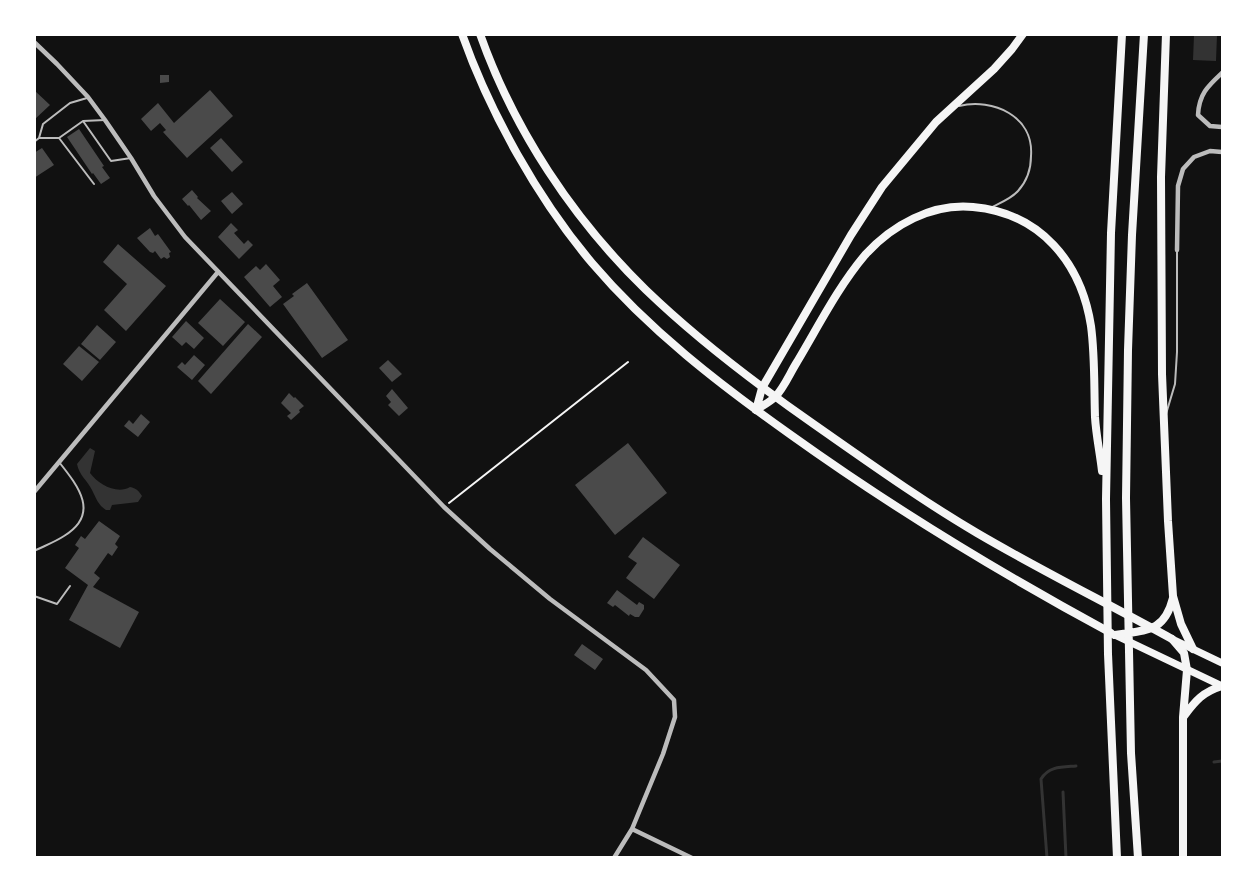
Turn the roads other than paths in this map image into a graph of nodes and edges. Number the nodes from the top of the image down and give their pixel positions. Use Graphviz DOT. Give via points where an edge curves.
graph roads {
  1 [pos="462,34"];
  2 [pos="480,34"];
  3 [pos="1023,34"];
  4 [pos="1122,34"];
  5 [pos="1144,34"];
  6 [pos="1166,34"];
  7 [pos="34,42"];
  8 [pos="1222,73"];
  9 [pos="88,97"];
  10 [pos="950,108"];
  11 [pos="105,120"];
  12 [pos="83,121"];
  13 [pos="1222,127"];
  14 [pos="39,138"];
  15 [pos="59,138"];
  16 [pos="34,142"];
  17 [pos="1222,152"];
  18 [pos="132,158"];
  19 [pos="94,184"];
  20 [pos="988,209"];
  21 [pos="1177,250"];
  22 [pos="218,272"];
  23 [pos="762,388"];
  24 [pos="775,397"];
  25 [pos="756,410"];
  26 [pos="1164,422"];
  27 [pos="59,462"];
  28 [pos="34,492"];
  29 [pos="1106,499"];
  30 [pos="34,551"];
  31 [pos="70,586"];
  32 [pos="34,596"];
  33 [pos="1173,596"];
  34 [pos="1149,628"];
  35 [pos="1115,635"];
  36 [pos="1172,639"];
  37 [pos="1193,649"];
  38 [pos="1222,663"];
  39 [pos="1187,670"];
  40 [pos="1222,686"];
  41 [pos="1183,717"];
  42 [pos="632,829"];
  43 [pos="614,858"];
  44 [pos="692,858"];
  45 [pos="1117,858"];
  46 [pos="1138,858"];
  47 [pos="1183,858"];
  1 -- 25 [label="highway" via="522,161 591,262 665,337"];
  2 -- 23 [label="highway" via="499,82 532,144 589,225 659,302"];
  3 -- 10 [label="highway" via="994,69"];
  4 -- 29 [label="highway" via="1111,233"];
  5 -- 46 [label="highway" via="1131,235 1126,498 1131,753"];
  6 -- 26 [label="highway" via="1161,177"];
  7 -- 9 [label="street"];
  8 -- 13 [label="street" via="1208,86 1199,102 1198,115 1210,126"];
  9 -- 11 [label="street"];
  9 -- 14 [label="lane" via="70,103 43,124"];
  10 -- 20 [label="lane" via="976,103 1000,108 1019,122 1029,137 1032,151 1024,183 1014,195"];
  10 -- 23 [label="highway" via="869,205"];
  11 -- 12 [label="lane"];
  11 -- 18 [label="street"];
  12 -- 15 [label="lane"];
  12 -- 18 [label="lane" via="111,161"];
  14 -- 15 [label="lane"];
  14 -- 16 [label="lane"];
  15 -- 19 [label="lane"];
  17 -- 21 [label="street" via="1210,151 1194,157 1183,169 1178,186"];
  18 -- 22 [label="street" via="153,196"];
  20 -- 24 [label="highway" via="963,206 931,211 882,238 843,284"];
  20 -- 29 [label="highway" via="1017,218 1047,237 1064,256 1081,289 1092,341 1095,419"];
  21 -- 26 [label="lane" via="1175,384"];
  22 -- 27 [label="street"];
  22 -- 42 [label="street" via="444,507 550,599 646,670 674,700 675,717 663,754"];
  23 -- 24 [label="highway"];
  23 -- 25 [label="highway"];
  24 -- 25 [label="highway"];
  24 -- 34 [label="highway" via="933,506"];
  25 -- 35 [label="highway" via="880,497"];
  26 -- 33 [label="highway"];
  27 -- 28 [label="street"];
  27 -- 30 [label="lane" via="82,496 84,510 77,526"];
  29 -- 45 [label="highway"];
  31 -- 32 [label="lane" via="57,604"];
  33 -- 34 [label="highway" via="1162,622"];
  33 -- 37 [label="highway" via="1180,624"];
  34 -- 35 [label="highway"];
  34 -- 36 [label="highway"];
  35 -- 39 [label="main road"];
  36 -- 37 [label="main road"];
  36 -- 39 [label="highway" via="1184,653"];
  37 -- 38 [label="main road"];
  39 -- 40 [label="main road"];
  39 -- 41 [label="highway"];
  40 -- 41 [label="highway" via="1201,696"];
  41 -- 47 [label="highway"];
  42 -- 43 [label="street"];
  42 -- 44 [label="street"];
}
